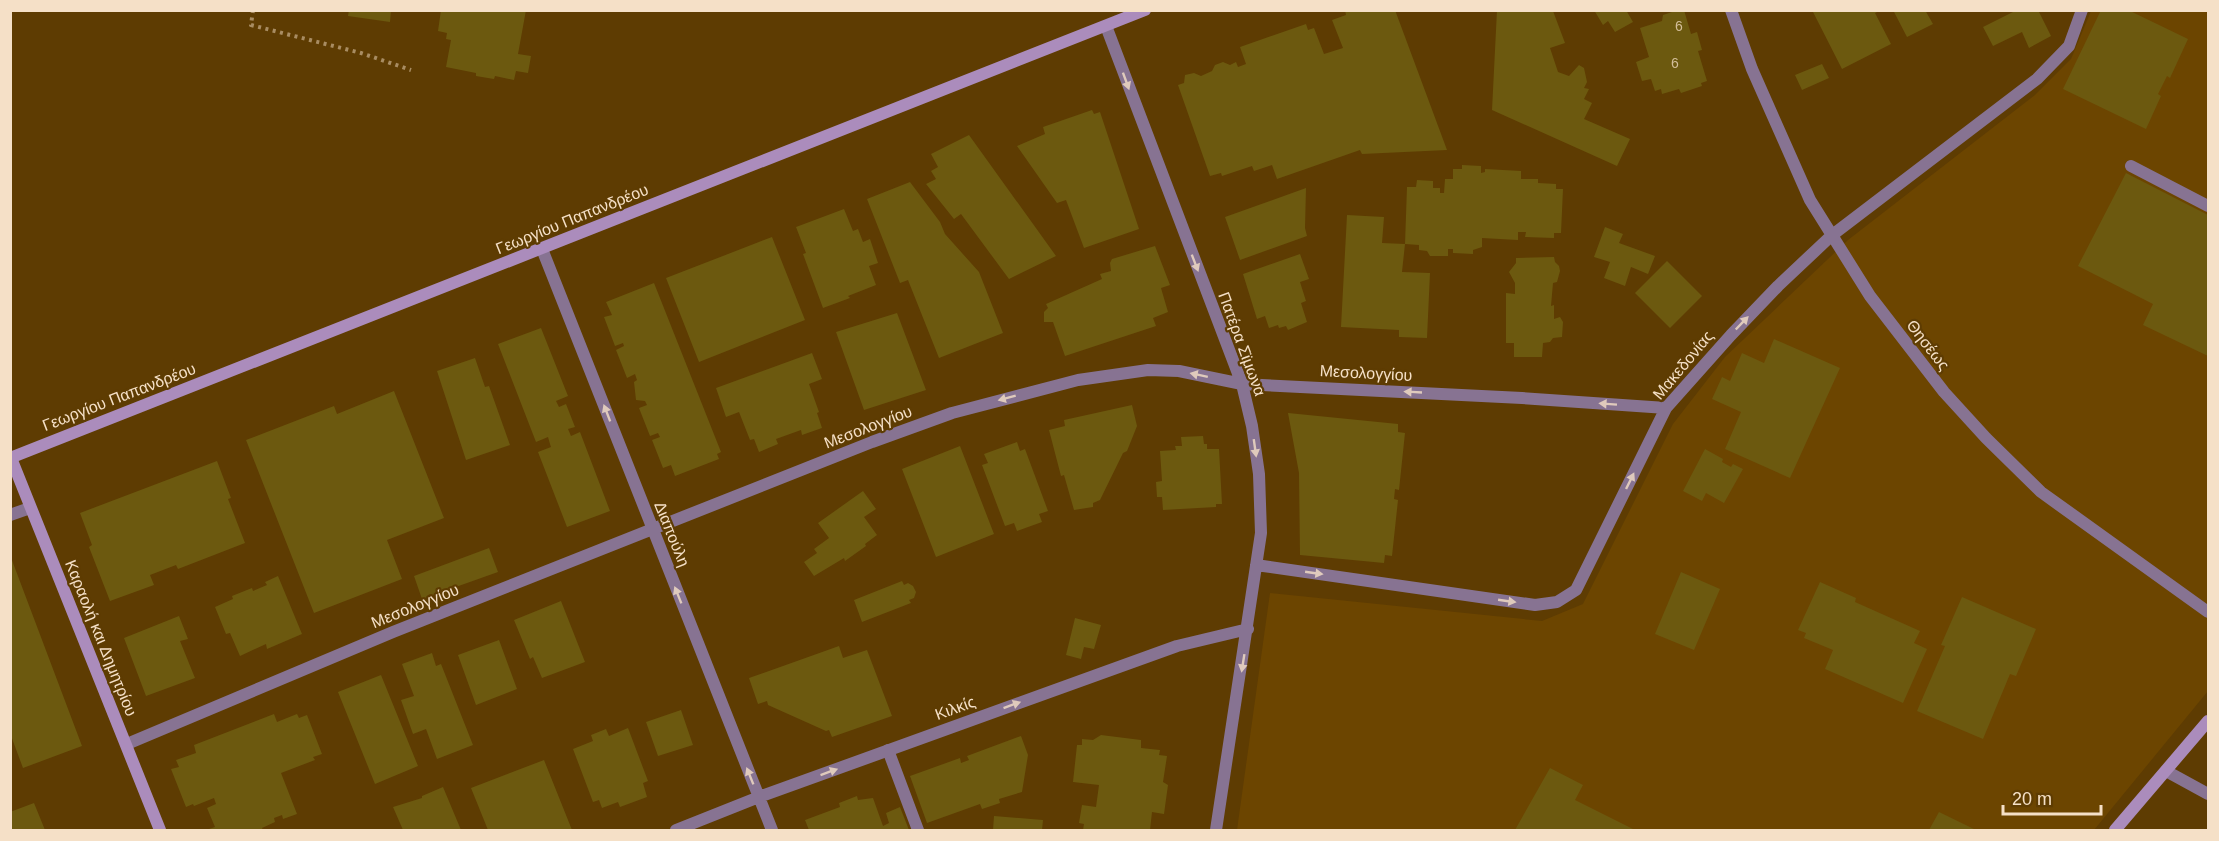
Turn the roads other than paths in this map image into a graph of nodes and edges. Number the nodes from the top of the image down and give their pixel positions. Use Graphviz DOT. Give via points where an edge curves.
graph roads {
  1 [pos="1145,10"];
  2 [pos="1731,10"];
  3 [pos="2082,10"];
  4 [pos="1106,26"];
  5 [pos="2131,166"];
  6 [pos="2208,206"];
  7 [pos="1831,236"];
  8 [pos="542,249"];
  9 [pos="1242,384"];
  10 [pos="1666,408"];
  11 [pos="10,458"];
  12 [pos="30,508"];
  13 [pos="10,516"];
  14 [pos="652,528"];
  15 [pos="1256,565"];
  16 [pos="2208,612"];
  17 [pos="1248,629"];
  18 [pos="2208,721"];
  19 [pos="127,744"];
  20 [pos="888,750"];
  21 [pos="2166,771"];
  22 [pos="2208,794"];
  23 [pos="759,797"];
  24 [pos="160,831"];
  25 [pos="676,831"];
  26 [pos="771,831"];
  27 [pos="918,831"];
  28 [pos="1216,831"];
  29 [pos="2115,831"];
  1 -- 4 [label="main road, Γεωργίου Παπανδρέου"];
  2 -- 7 [label="street, Θησέως" via="1766,102 1810,200"];
  3 -- 7 [label="street, Μακεδονίας" via="2069,46 2037,79"];
  4 -- 8 [label="main road, Γεωργίου Παπανδρέου"];
  4 -- 9 [label="street, Πατέρα Σϊμωνα, one-way"];
  5 -- 6 [label="street"];
  10 -- 7 [label="street, Μακεδονίας, one-way" via="1778,286"];
  7 -- 16 [label="street, Θησέως" via="1870,296 1944,392 1986,438 2041,492"];
  8 -- 11 [label="main road, Γεωργίου Παπανδρέου"];
  14 -- 8 [label="street, Διαπούλη, one-way"];
  10 -- 9 [label="street, Μεσολογγίου, one-way"];
  9 -- 14 [label="street, Μεσολογγίου, one-way" via="1169,370 1078,380 952,413"];
  9 -- 15 [label="street, Πατέρα Σϊμωνα, one-way" via="1259,474 1261,533"];
  15 -- 10 [label="street, Μακεδονίας, one-way" via="1535,605 1557,602 1576,590"];
  11 -- 12 [label="main road, Καραολή και Δημητρίου"];
  12 -- 13 [label="street"];
  12 -- 19 [label="main road, Καραολή και Δημητρίου"];
  14 -- 19 [label="street, Μεσολογγίου"];
  23 -- 14 [label="street, Διαπούλη, one-way"];
  15 -- 17 [label="street, Πατέρα Σϊμωνα"];
  20 -- 17 [label="street, Κιλκίς, one-way" via="1177,646"];
  17 -- 28 [label="street, Πατέρα Σϊμωνα, one-way"];
  18 -- 21 [label="main road"];
  19 -- 24 [label="main road, Καραολή και Δημητρίου"];
  23 -- 20 [label="street, Κιλκίς, one-way"];
  20 -- 27 [label="street"];
  21 -- 22 [label="street"];
  21 -- 29 [label="main road"];
  23 -- 25 [label="street, Κιλκίς"];
  23 -- 26 [label="street, Διαπούλη"];
}
